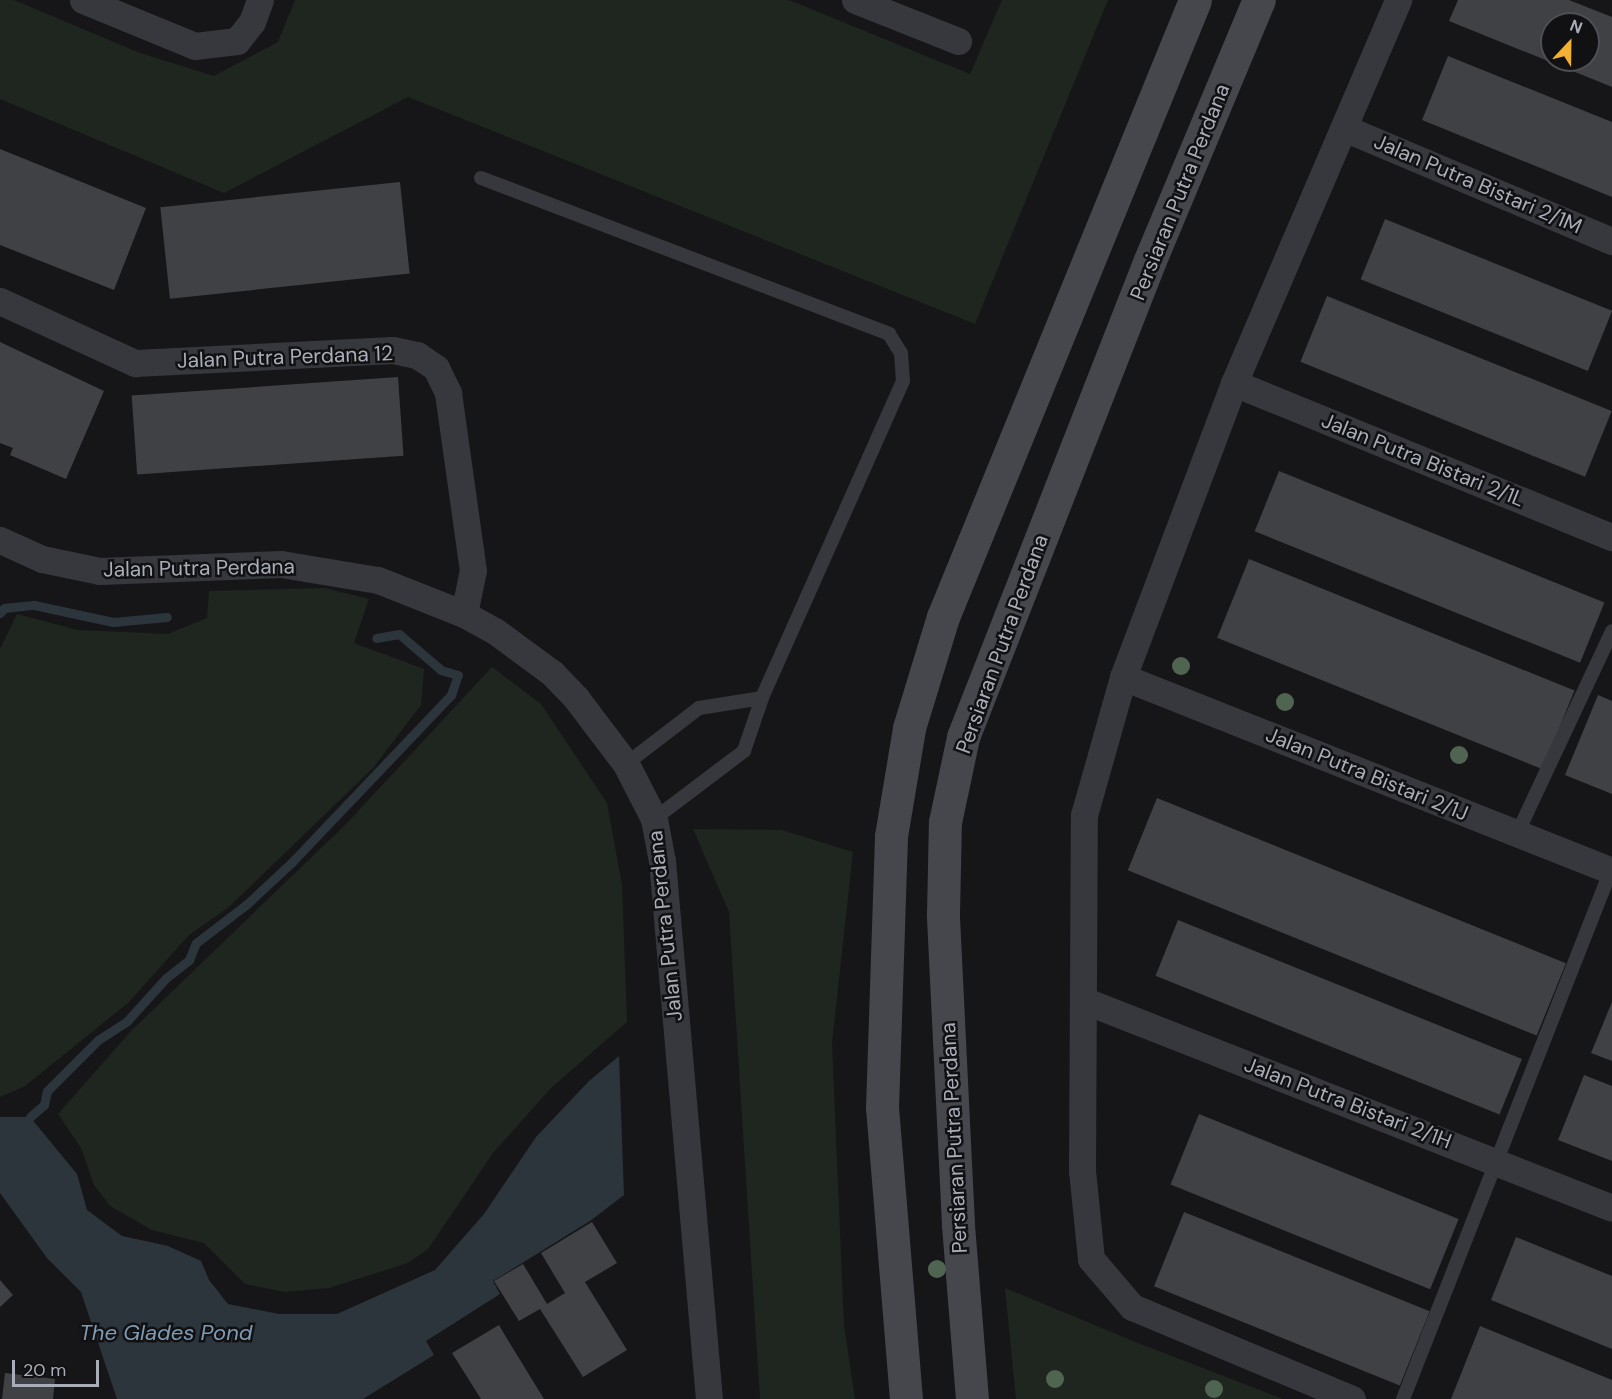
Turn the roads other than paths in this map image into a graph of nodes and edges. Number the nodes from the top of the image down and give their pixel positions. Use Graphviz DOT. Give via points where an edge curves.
graph roads {
  1 [pos="83,0"];
  2 [pos="260,0"];
  3 [pos="855,0"];
  4 [pos="1195,0"];
  5 [pos="1259,0"];
  6 [pos="1398,0"];
  7 [pos="958,41"];
  8 [pos="1344,128"];
  9 [pos="481,178"];
  10 [pos="1612,241"];
  11 [pos="0,301"];
  12 [pos="1234,383"];
  13 [pos="1612,537"];
  14 [pos="0,540"];
  15 [pos="464,614"];
  16 [pos="1612,631"];
  17 [pos="1123,677"];
  18 [pos="762,698"];
  19 [pos="626,764"];
  20 [pos="654,819"];
  21 [pos="1517,834"];
  22 [pos="1611,871"];
  23 [pos="1083,1000"];
  24 [pos="1497,1162"];
  25 [pos="1612,1208"];
  26 [pos="902,1391"];
  27 [pos="1309,1391"];
  28 [pos="709,1399"];
  29 [pos="972,1399"];
  30 [pos="1352,1399"];
  31 [pos="1403,1399"];
  1 -- 2 [label="street" via="195,46 237,41 252,22"];
  3 -- 7 [label="street"];
  4 -- 26 [label="main road" via="943,617 909,728 891,836 882,1108"];
  5 -- 29 [label="main road, Persiaran Putra Perdana" via="1150,260 963,737 945,822 943,914 957,1212"];
  6 -- 8 [label="street"];
  8 -- 10 [label="street, Jalan Putra Bistari 2/1M"];
  8 -- 12 [label="street"];
  9 -- 18 [label="lane" via="889,334 901,353 903,381"];
  11 -- 15 [label="street, Jalan Putra Perdana 12" via="135,363 393,350 417,356 436,368 448,393 473,570"];
  12 -- 13 [label="street, Jalan Putra Bistari 2/1L"];
  12 -- 17 [label="street"];
  14 -- 15 [label="street, Jalan Putra Perdana" via="42,559 100,571 281,564 326,569 378,580"];
  15 -- 19 [label="street, Jalan Putra Perdana" via="495,631 552,673 605,733"];
  16 -- 21 [label="lane"];
  17 -- 21 [label="street, Jalan Putra Bistari 2/1J"];
  17 -- 23 [label="street" via="1084,814"];
  18 -- 19 [label="lane" via="699,708"];
  18 -- 20 [label="lane" via="744,750"];
  19 -- 20 [label="street, Jalan Putra Perdana"];
  20 -- 28 [label="street, Jalan Putra Perdana" via="662,861"];
  21 -- 22 [label="street, Jalan Putra Bistari 2/1J"];
  22 -- 24 [label="lane"];
  23 -- 24 [label="street, Jalan Putra Bistari 2/1H"];
  23 -- 27 [label="street" via="1082,1171 1091,1259 1132,1306"];
  24 -- 25 [label="street, Jalan Putra Bistari 2/1H"];
  24 -- 31 [label="lane"];
  27 -- 30 [label="street"];
}
